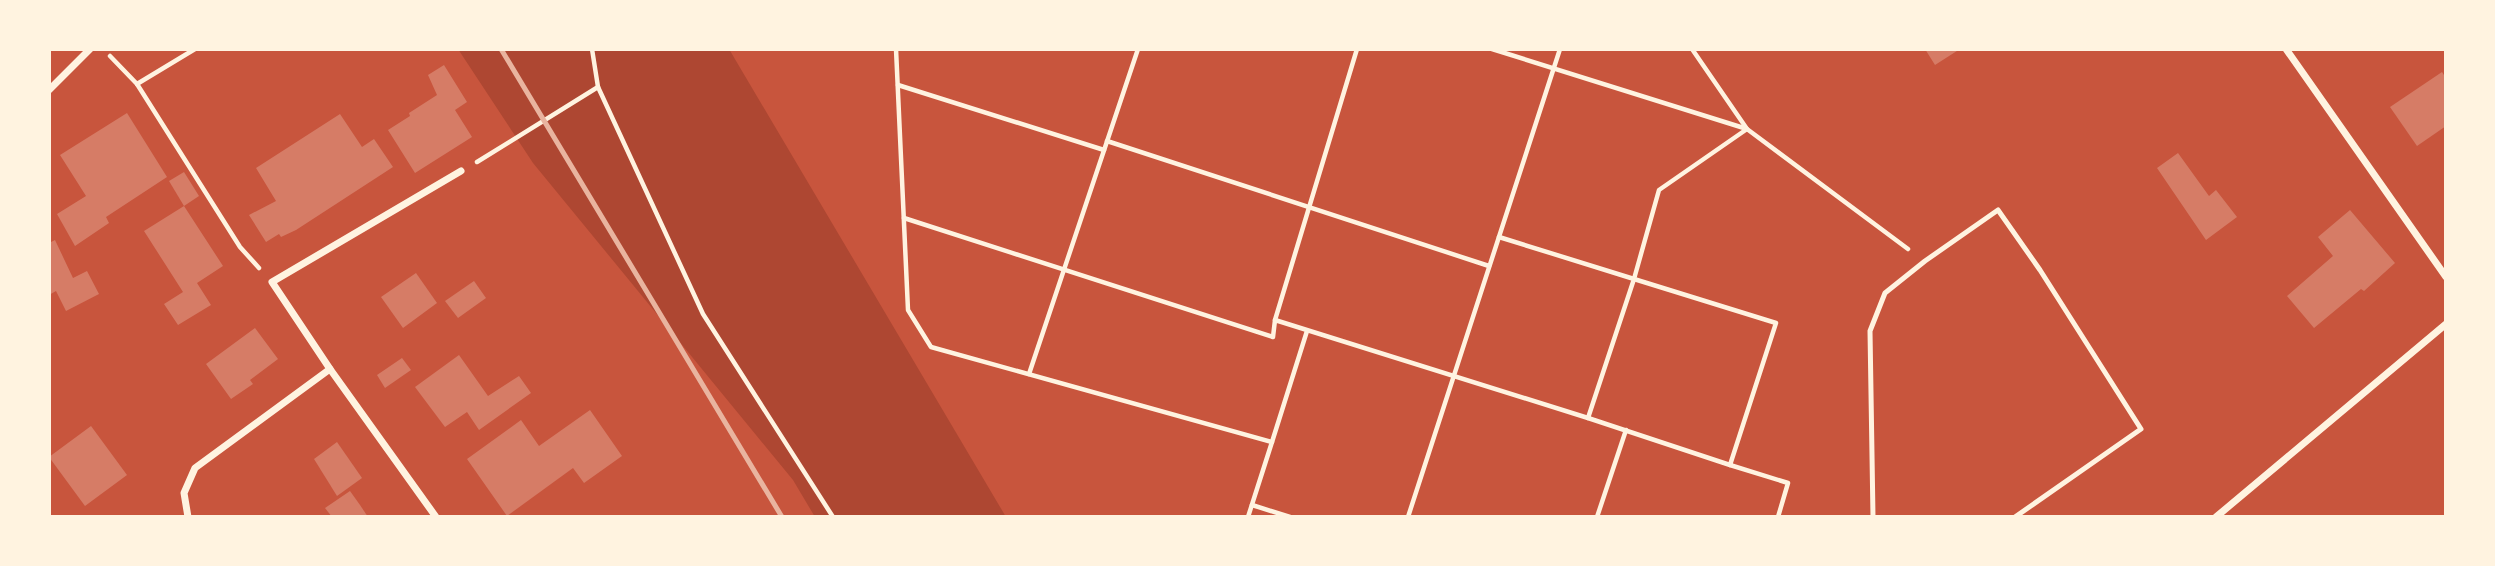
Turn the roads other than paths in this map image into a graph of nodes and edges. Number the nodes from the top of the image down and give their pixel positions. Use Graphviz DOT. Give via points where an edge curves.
graph roads {
  1 [pos="90,49"];
  2 [pos="2286,49"];
  3 [pos="49,90"];
  4 [pos="461,171"];
  5 [pos="2446,277"];
  6 [pos="2446,324"];
  7 [pos="330,369"];
  8 [pos="188,517"];
  9 [pos="436,517"];
  10 [pos="1872,517"];
  11 [pos="2015,517"];
  12 [pos="2216,517"];
  1 -- 3 [label="street"];
  2 -- 5 [label="street"];
  4 -- 7 [label="street" via="272,282"];
  6 -- 12 [label="street"];
  7 -- 8 [label="street" via="195,468 184,492"];
  7 -- 9 [label="street"];
  10 -- 11 [label="lane" via="1870,331 1885,293 1998,210 2141,429"];
}
